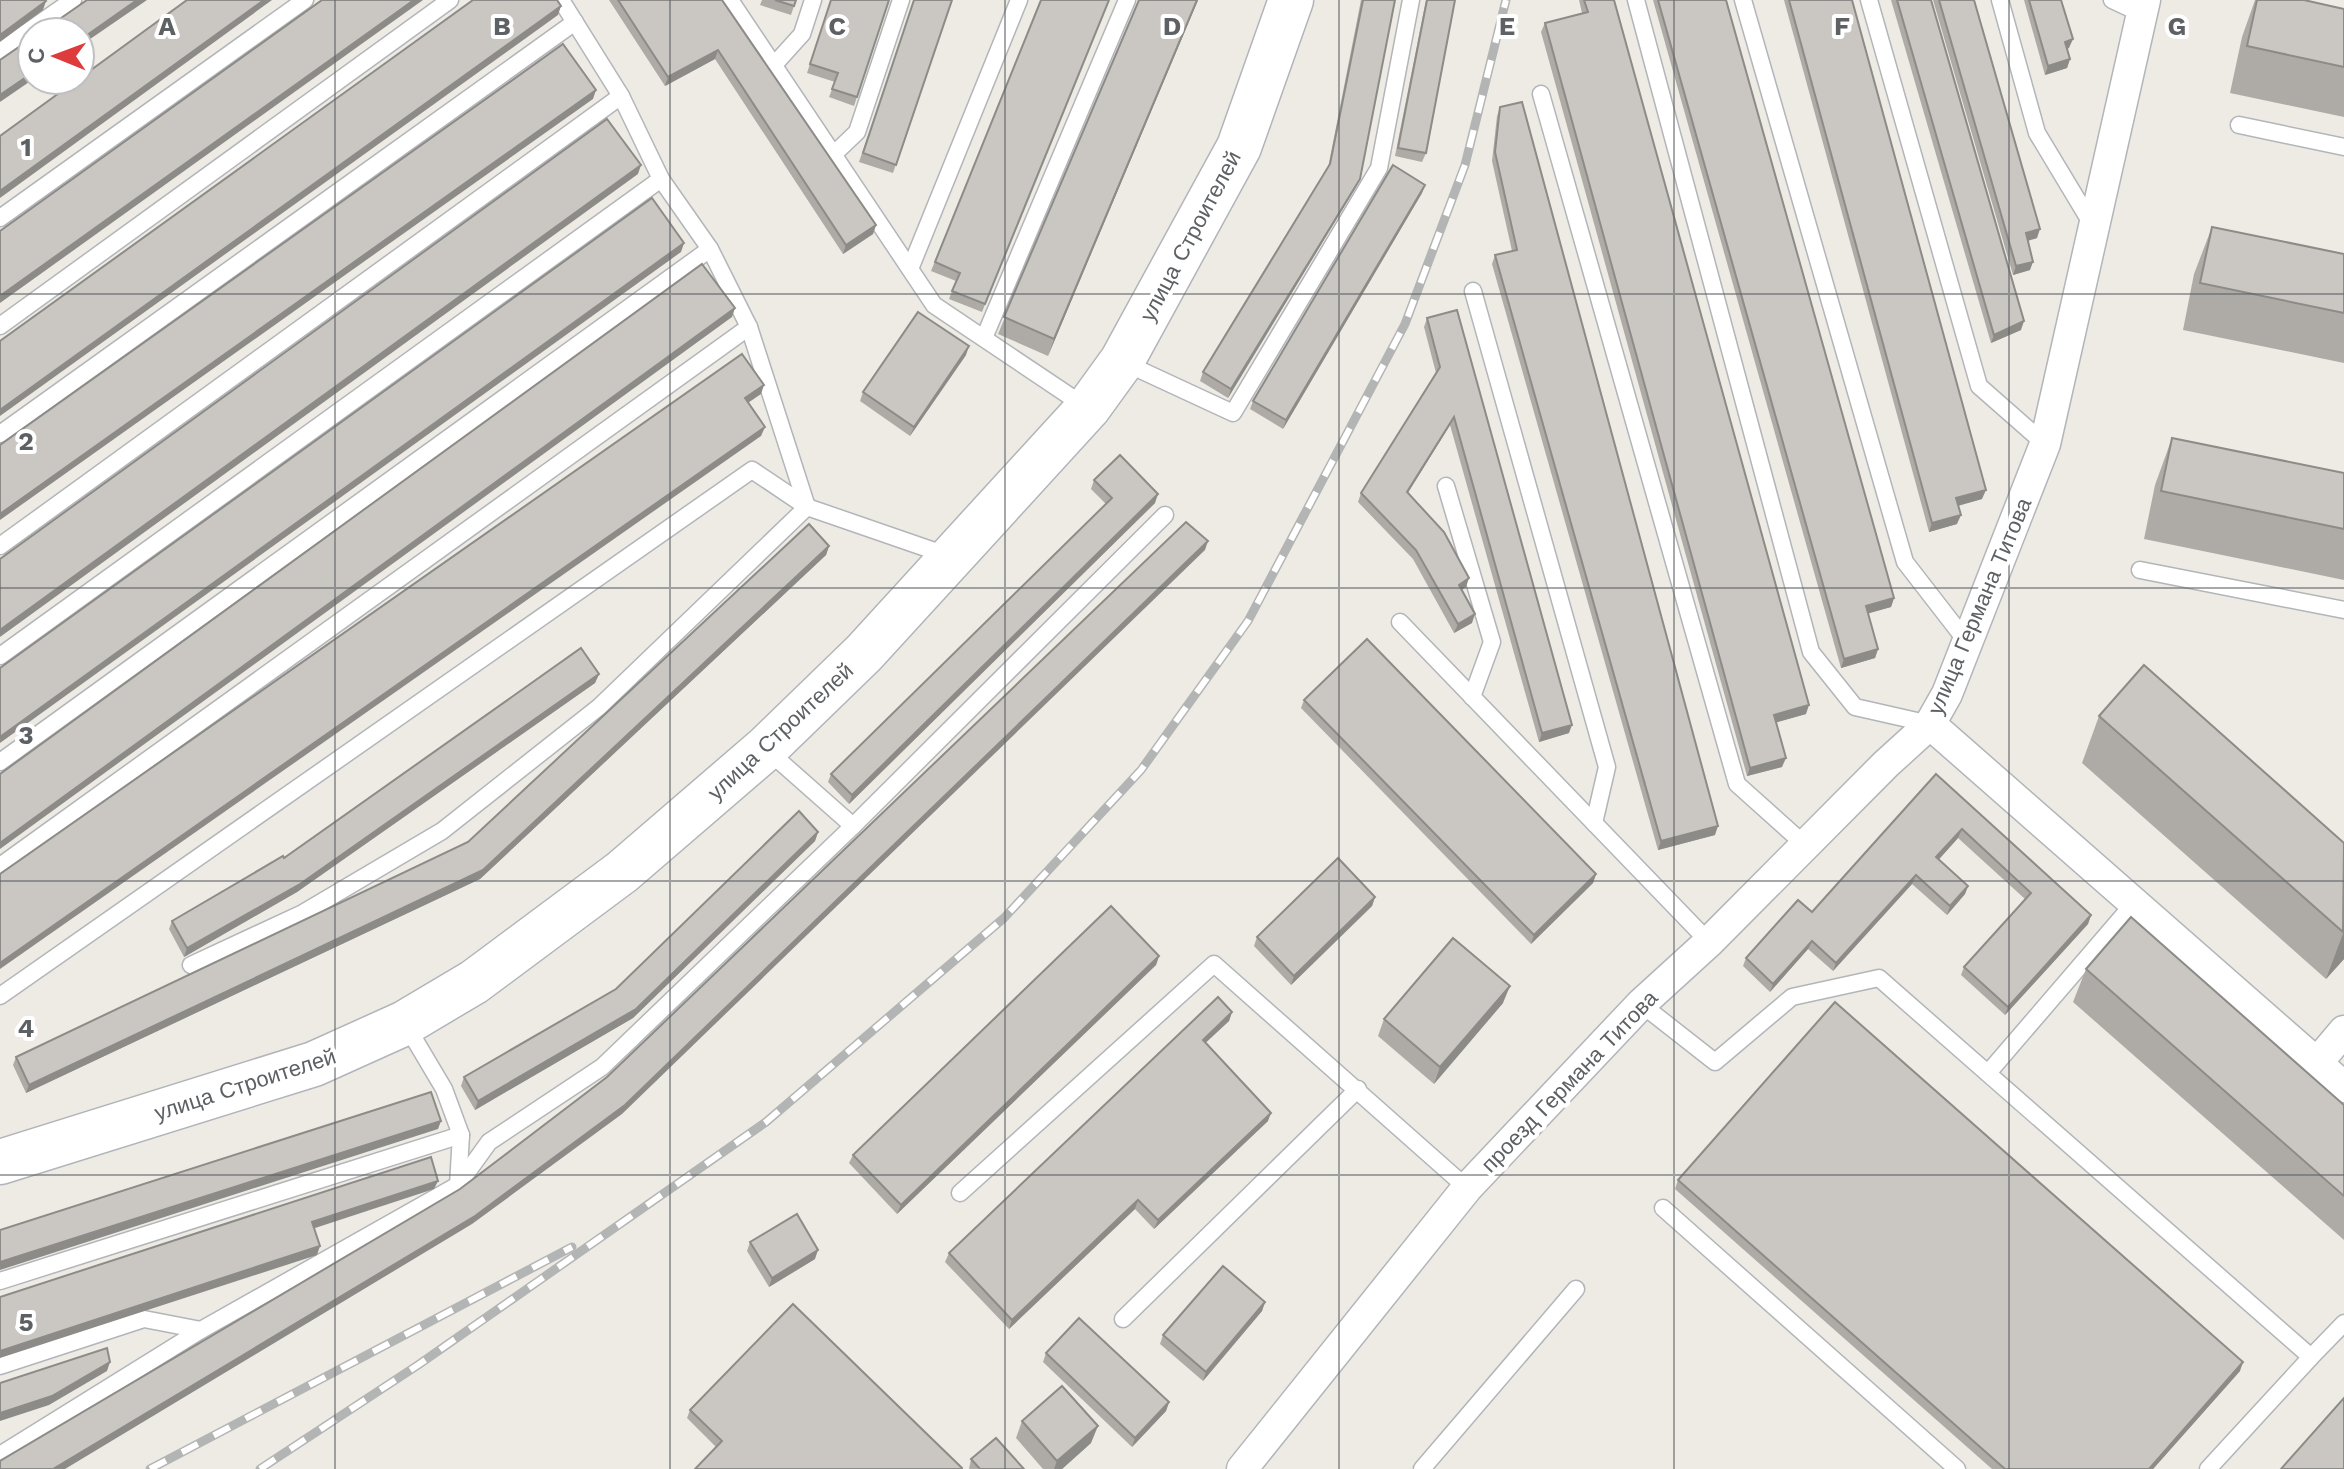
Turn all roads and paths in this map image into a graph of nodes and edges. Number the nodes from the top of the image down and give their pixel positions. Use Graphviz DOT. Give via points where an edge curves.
graph roads {
  1 [pos="305,0"];
  2 [pos="450,0"];
  3 [pos="561,0"];
  4 [pos="730,0"];
  5 [pos="813,0"];
  6 [pos="901,0"];
  7 [pos="1019,0"];
  8 [pos="1127,0"];
  9 [pos="1291,0"];
  10 [pos="1411,0"];
  11 [pos="1636,0"];
  12 [pos="1743,0"];
  13 [pos="1869,0"];
  14 [pos="2000,0"];
  15 [pos="2112,0"];
  16 [pos="63,3"];
  17 [pos="2144,7"];
  18 [pos="575,22"];
  19 [pos="0,51"];
  20 [pos="774,65"];
  21 [pos="1541,94"];
  22 [pos="621,96"];
  23 [pos="2239,125"];
  24 [pos="2344,147"];
  25 [pos="833,155"];
  26 [pos="661,179"];
  27 [pos="0,218"];
  28 [pos="2094,228"];
  29 [pos="710,249"];
  30 [pos="910,269"];
  31 [pos="1473,291"];
  32 [pos="0,326"];
  33 [pos="749,327"];
  34 [pos="984,338"];
  35 [pos="1122,361"];
  36 [pos="1088,408"];
  37 [pos="0,434"];
  38 [pos="2045,444"];
  39 [pos="1446,486"];
  40 [pos="807,507"];
  41 [pos="1165,515"];
  42 [pos="0,546"];
  43 [pos="951,556"];
  44 [pos="2140,570"];
  45 [pos="2344,610"];
  46 [pos="1400,622"];
  47 [pos="1967,642"];
  48 [pos="0,656"];
  49 [pos="1472,697"];
  50 [pos="1930,724"];
  51 [pos="766,748"];
  52 [pos="0,762"];
  53 [pos="1594,823"];
  54 [pos="853,826"];
  55 [pos="1805,845"];
  56 [pos="0,866"];
  57 [pos="2135,902"];
  58 [pos="1709,942"];
  59 [pos="191,965"];
  60 [pos="0,996"];
  61 [pos="1641,1004"];
  62 [pos="405,1023"];
  63 [pos="2344,1031"];
  64 [pos="2317,1063"];
  65 [pos="1988,1073"];
  66 [pos="2344,1087"];
  67 [pos="1358,1089"];
  68 [pos="461,1135"];
  69 [pos="0,1162"];
  70 [pos="458,1185"];
  71 [pos="1467,1188"];
  72 [pos="960,1193"];
  73 [pos="1663,1208"];
  74 [pos="0,1281"];
  75 [pos="1576,1289"];
  76 [pos="1123,1319"];
  77 [pos="2344,1323"];
  78 [pos="201,1330"];
  79 [pos="2311,1357"];
  80 [pos="0,1366"];
  81 [pos="0,1455"];
  82 [pos="1242,1469"];
  83 [pos="1422,1469"];
  84 [pos="1957,1469"];
  85 [pos="2208,1469"];
  1 -- 27 [label="lane"];
  2 -- 32 [label="lane"];
  3 -- 18 [label="lane"];
  4 -- 20 [label="lane"];
  5 -- 20 [label="lane" via="802,34"];
  6 -- 25 [label="lane" via="857,132"];
  7 -- 30 [label="lane"];
  8 -- 34 [label="lane"];
  9 -- 35 [label="main road, улица Строителей" via="1239,147"];
  10 -- 35 [label="lane" via="1379,168 1233,413"];
  11 -- 50 [label="lane" via="1811,652 1855,707"];
  12 -- 47 [label="lane" via="1905,562"];
  13 -- 38 [label="lane" via="1979,386"];
  14 -- 28 [label="lane" via="2037,133"];
  15 -- 17 [label="lane"];
  16 -- 19 [label="lane"];
  17 -- 28 [label="street, улица Германа Титова"];
  18 -- 22 [label="lane"];
  18 -- 37 [label="lane"];
  20 -- 25 [label="lane"];
  21 -- 55 [label="lane" via="1737,784"];
  22 -- 26 [label="lane"];
  22 -- 42 [label="lane"];
  23 -- 24 [label="lane"];
  25 -- 30 [label="lane"];
  26 -- 29 [label="lane"];
  26 -- 48 [label="lane"];
  28 -- 38 [label="street, улица Германа Титова"];
  29 -- 33 [label="lane"];
  29 -- 52 [label="lane"];
  30 -- 34 [label="lane" via="934,305"];
  31 -- 53 [label="lane" via="1607,767"];
  33 -- 40 [label="lane"];
  33 -- 56 [label="lane"];
  34 -- 36 [label="lane"];
  35 -- 36 [label="main road, улица Строителей"];
  36 -- 43 [label="main road, улица Строителей"];
  38 -- 47 [label="street, улица Германа Титова"];
  39 -- 49 [label="lane" via="1492,642"];
  40 -- 43 [label="lane"];
  40 -- 59 [label="lane" via="599,707 442,831 303,913"];
  40 -- 60 [label="lane" via="752,470"];
  41 -- 54 [label="lane"];
  43 -- 51 [label="main road, улица Строителей" via="864,653"];
  44 -- 45 [label="lane"];
  46 -- 49 [label="lane"];
  47 -- 50 [label="street, улица Германа Титова"];
  49 -- 53 [label="lane"];
  50 -- 55 [label="street, проезд Германа Титова"];
  50 -- 57 [label="street, улица Германа Титова"];
  51 -- 54 [label="lane"];
  51 -- 62 [label="main road, улица Строителей" via="622,872 474,982"];
  53 -- 58 [label="lane"];
  54 -- 70 [label="lane" via="602,1067 489,1142"];
  55 -- 58 [label="street, проезд Германа Титова"];
  57 -- 64 [label="street, улица Германа Титова"];
  57 -- 65 [label="lane"];
  58 -- 61 [label="street, проезд Германа Титова"];
  61 -- 65 [label="lane" via="1715,1062 1792,997 1879,978"];
  61 -- 71 [label="street, проезд Германа Титова"];
  62 -- 68 [label="lane" via="444,1089"];
  62 -- 69 [label="main road, улица Строителей" via="314,1064"];
  63 -- 64 [label="street"];
  64 -- 66 [label="street, улица Германа Титова"];
  65 -- 79 [label="lane"];
  67 -- 71 [label="lane"];
  67 -- 72 [label="lane" via="1214,964"];
  67 -- 76 [label="lane"];
  68 -- 70 [label="lane"];
  68 -- 74 [label="lane"];
  70 -- 78 [label="lane"];
  71 -- 82 [label="street, проезд Германа Титова"];
  73 -- 84 [label="lane"];
  75 -- 83 [label="lane"];
  77 -- 79 [label="lane"];
  78 -- 80 [label="lane" via="144,1319"];
  78 -- 81 [label="lane"];
  79 -- 85 [label="lane"];
}
